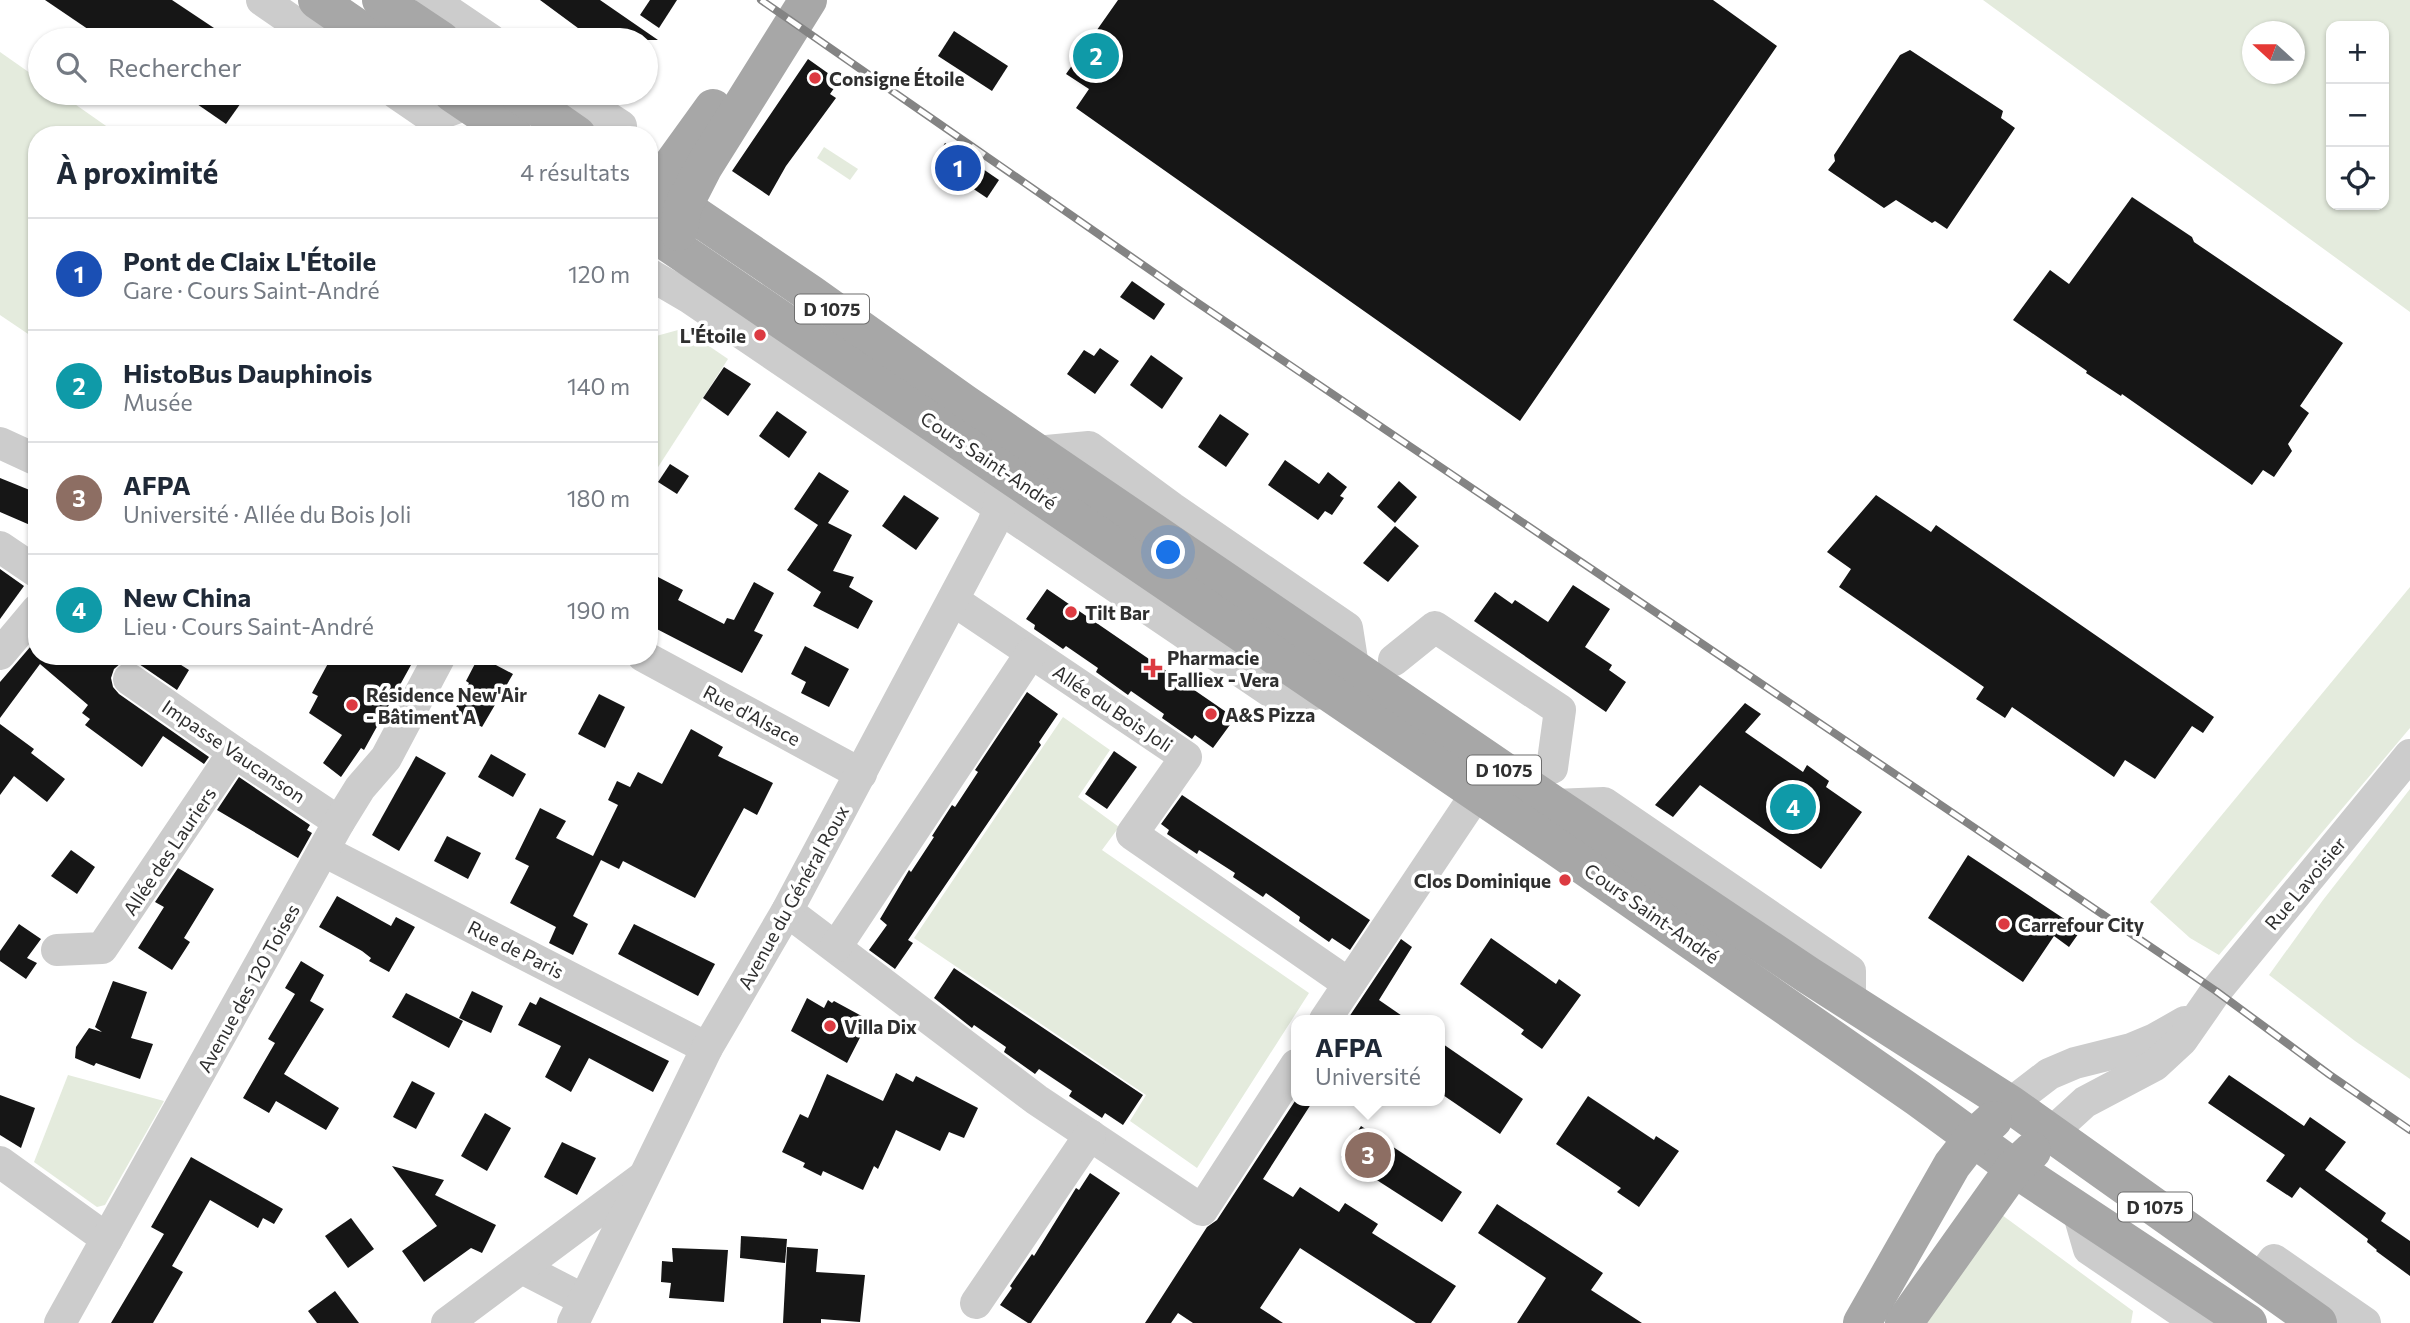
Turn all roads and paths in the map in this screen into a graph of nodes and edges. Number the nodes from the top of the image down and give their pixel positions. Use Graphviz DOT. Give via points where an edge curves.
graph roads {
  1 [pos="262,0"];
  2 [pos="317,0"];
  3 [pos="381,0"];
  4 [pos="432,0"];
  5 [pos="794,0"];
  6 [pos="808,0"];
  7 [pos="303,28"];
  8 [pos="358,28"];
  9 [pos="423,28"];
  10 [pos="473,28"];
  11 [pos="414,105"];
  12 [pos="450,105"];
  13 [pos="470,105"];
  14 [pos="534,105"];
  15 [pos="589,105"];
  16 [pos="501,126"];
  17 [pos="564,126"];
  18 [pos="621,126"];
  19 [pos="663,194"];
  20 [pos="658,234"];
  21 [pos="658,260"];
  22 [pos="658,260"];
  23 [pos="0,443"];
  24 [pos="1036,452"];
  25 [pos="28,456"];
  26 [pos="1002,468"];
  27 [pos="1172,508"];
  28 [pos="999,509"];
  29 [pos="1125,512"];
  30 [pos="0,547"];
  31 [pos="28,566"];
  32 [pos="953,600"];
  33 [pos="28,621"];
  34 [pos="1031,653"];
  35 [pos="0,654"];
  36 [pos="1394,660"];
  37 [pos="658,664"];
  38 [pos="435,665"];
  39 [pos="129,679"];
  40 [pos="1341,679"];
  41 [pos="234,752"];
  42 [pos="2410,755"];
  43 [pos="861,774"];
  44 [pos="1553,787"];
  45 [pos="1477,793"];
  46 [pos="339,822"];
  47 [pos="324,851"];
  48 [pos="787,911"];
  49 [pos="836,947"];
  50 [pos="103,948"];
  51 [pos="58,950"];
  52 [pos="87,975"];
  53 [pos="1349,984"];
  54 [pos="2202,1012"];
  55 [pos="1328,1015"];
  56 [pos="707,1048"];
  57 [pos="1291,1073"];
  58 [pos="2010,1104"];
  59 [pos="2051,1133"];
  60 [pos="1090,1135"];
  61 [pos="1973,1138"];
  62 [pos="0,1162"];
  63 [pos="2014,1168"];
  64 [pos="646,1175"];
  65 [pos="2078,1211"];
  66 [pos="107,1239"];
  67 [pos="522,1268"];
  68 [pos="2259,1281"];
  69 [pos="976,1303"];
  70 [pos="579,1311"];
  71 [pos="60,1323"];
  72 [pos="447,1323"];
  73 [pos="1863,1323"];
  74 [pos="1905,1323"];
  75 [pos="2198,1323"];
  76 [pos="2248,1323"];
  77 [pos="2318,1323"];
  78 [pos="2365,1323"];
  1 -- 7 [label="street"];
  2 -- 8 [label="main road"];
  3 -- 9 [label="main road"];
  4 -- 10 [label="street"];
  5 -- 19 [label="main road" via="698,128"];
  6 -- 19 [label="main road" via="703,168"];
  11 -- 12 [label="street" via="432,117"];
  13 -- 16 [label="main road"];
  14 -- 17 [label="main road"];
  15 -- 18 [label="street"];
  19 -- 20 [label="main road"];
  19 -- 24 [label="main road, Cours Saint-André / D 1075"];
  21 -- 26 [label="main road, Cours Saint-André / D 1075"];
  22 -- 28 [label="street, Cours Saint-André"];
  23 -- 25 [label="street"];
  24 -- 27 [label="street, Cours Saint-André" via="1089,447"];
  24 -- 29 [label="main road, Cours Saint-André / D 1075"];
  26 -- 28 [label="street, Avenue du Général Roux"];
  26 -- 40 [label="main road, Cours Saint-André / D 1075"];
  27 -- 29 [label="street"];
  27 -- 40 [label="street, Cours Saint-André" via="1347,628"];
  28 -- 32 [label="street, Avenue du Général Roux"];
  28 -- 40 [label="street, Cours Saint-André" via="1283,700"];
  29 -- 40 [label="main road, Cours Saint-André / D 1075"];
  30 -- 31 [label="street"];
  32 -- 34 [label="street, Allée du Bois Joli"];
  32 -- 43 [label="street, Avenue du Général Roux"];
  33 -- 35 [label="street"];
  34 -- 49 [label="street"];
  34 -- 53 [label="street, Allée du Bois Joli" via="1186,757 1132,834"];
  36 -- 44 [label="street" via="1435,627 1560,709"];
  37 -- 43 [label="street, Rue d'Alsace"];
  38 -- 46 [label="street, Avenue des 120 Toises" via="386,758"];
  39 -- 41 [label="street, Impasse Vaucanson"];
  40 -- 44 [label="main road, Cours Saint-André / D 1075"];
  40 -- 45 [label="main road, Cours Saint-André / D 1075"];
  41 -- 46 [label="street, Impasse Vaucanson"];
  41 -- 50 [label="street, Allée des Lauriers"];
  42 -- 54 [label="street, Rue Lavoisier"];
  43 -- 48 [label="street, Avenue du Général Roux"];
  44 -- 58 [label="main road, Cours Saint-André / D 1075" via="1850,987"];
  45 -- 53 [label="street"];
  45 -- 61 [label="main road, Cours Saint-André / D 1075"];
  46 -- 47 [label="street, Avenue des 120 Toises"];
  47 -- 56 [label="street, Rue de Paris"];
  47 -- 66 [label="street, Avenue des 120 Toises"];
  48 -- 49 [label="street"];
  48 -- 56 [label="street, Avenue du Général Roux"];
  49 -- 60 [label="street"];
  50 -- 51 [label="street"];
  50 -- 52 [label="street, Allée des Lauriers"];
  53 -- 55 [label="street"];
  54 -- 58 [label="street, Rue Lavoisier" via="2131,1049 2049,1074"];
  54 -- 59 [label="street, Rue Lavoisier" via="2182,1040 2155,1065 2085,1102"];
  56 -- 64 [label="street, Avenue du Général Roux"];
  57 -- 60 [label="street" via="1202,1210"];
  58 -- 59 [label="main road, Cours Saint-André / D 1075"];
  58 -- 61 [label="main road"];
  59 -- 63 [label="main road"];
  59 -- 68 [label="main road, Cours Saint-André / D 1075"];
  60 -- 69 [label="street"];
  61 -- 63 [label="main road, Cours Saint-André / D 1075"];
  61 -- 73 [label="main road" via="1952,1165"];
  62 -- 66 [label="street"];
  63 -- 65 [label="main road, Cours Saint-André / D 1075"];
  63 -- 74 [label="main road"];
  64 -- 67 [label="street"];
  64 -- 70 [label="street, Avenue du Général Roux"];
  65 -- 75 [label="street" via="2090,1249"];
  65 -- 76 [label="main road, Cours Saint-André / D 1075"];
  66 -- 71 [label="street, Avenue des 120 Toises"];
  67 -- 70 [label="street"];
  67 -- 72 [label="street"];
  68 -- 77 [label="main road, Cours Saint-André / D 1075"];
  68 -- 78 [label="street" via="2274,1261"];
}
